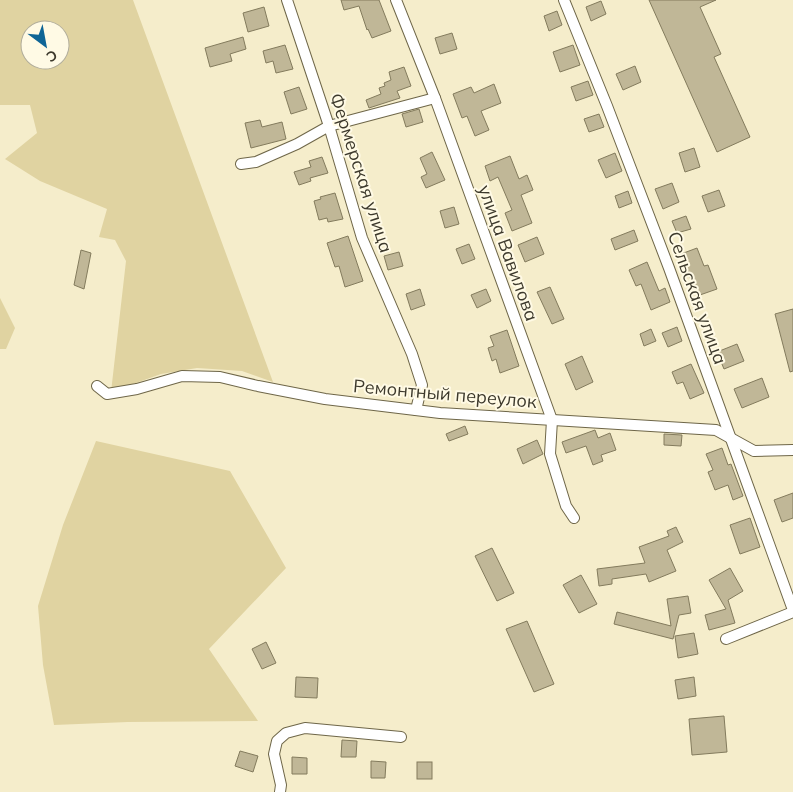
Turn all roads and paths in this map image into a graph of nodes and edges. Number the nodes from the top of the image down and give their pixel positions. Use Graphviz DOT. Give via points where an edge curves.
graph roads {
  1 [pos="287,0"];
  2 [pos="396,0"];
  3 [pos="564,0"];
  4 [pos="435,98"];
  5 [pos="329,126"];
  6 [pos="241,164"];
  7 [pos="97,386"];
  8 [pos="416,410"];
  9 [pos="552,420"];
  10 [pos="730,437"];
  11 [pos="793,450"];
  12 [pos="574,518"];
  13 [pos="793,611"];
  14 [pos="726,639"];
  15 [pos="401,737"];
  16 [pos="280,792"];
  1 -- 5 [label="street, Фермерская улица"];
  2 -- 4 [label="street, улица Вавилова"];
  3 -- 10 [label="street, Сельская улица" via="669,268"];
  4 -- 5 [label="street"];
  4 -- 9 [label="street, улица Вавилова"];
  5 -- 6 [label="street" via="256,162"];
  5 -- 8 [label="street, Фермерская улица" via="362,238 422,385"];
  7 -- 8 [label="street, Ремонтный переулок" via="107,394 182,376 220,377 325,399"];
  8 -- 9 [label="street, Ремонтный переулок"];
  9 -- 10 [label="street, Ремонтный переулок" via="716,430"];
  9 -- 12 [label="street, улица Вавилова" via="550,454 566,506"];
  10 -- 11 [label="street, Ремонтный переулок" via="754,451"];
  10 -- 13 [label="street, Сельская улица"];
  13 -- 14 [label="street"];
  15 -- 16 [label="street" via="305,728 286,733 277,741 274,754"];
}
